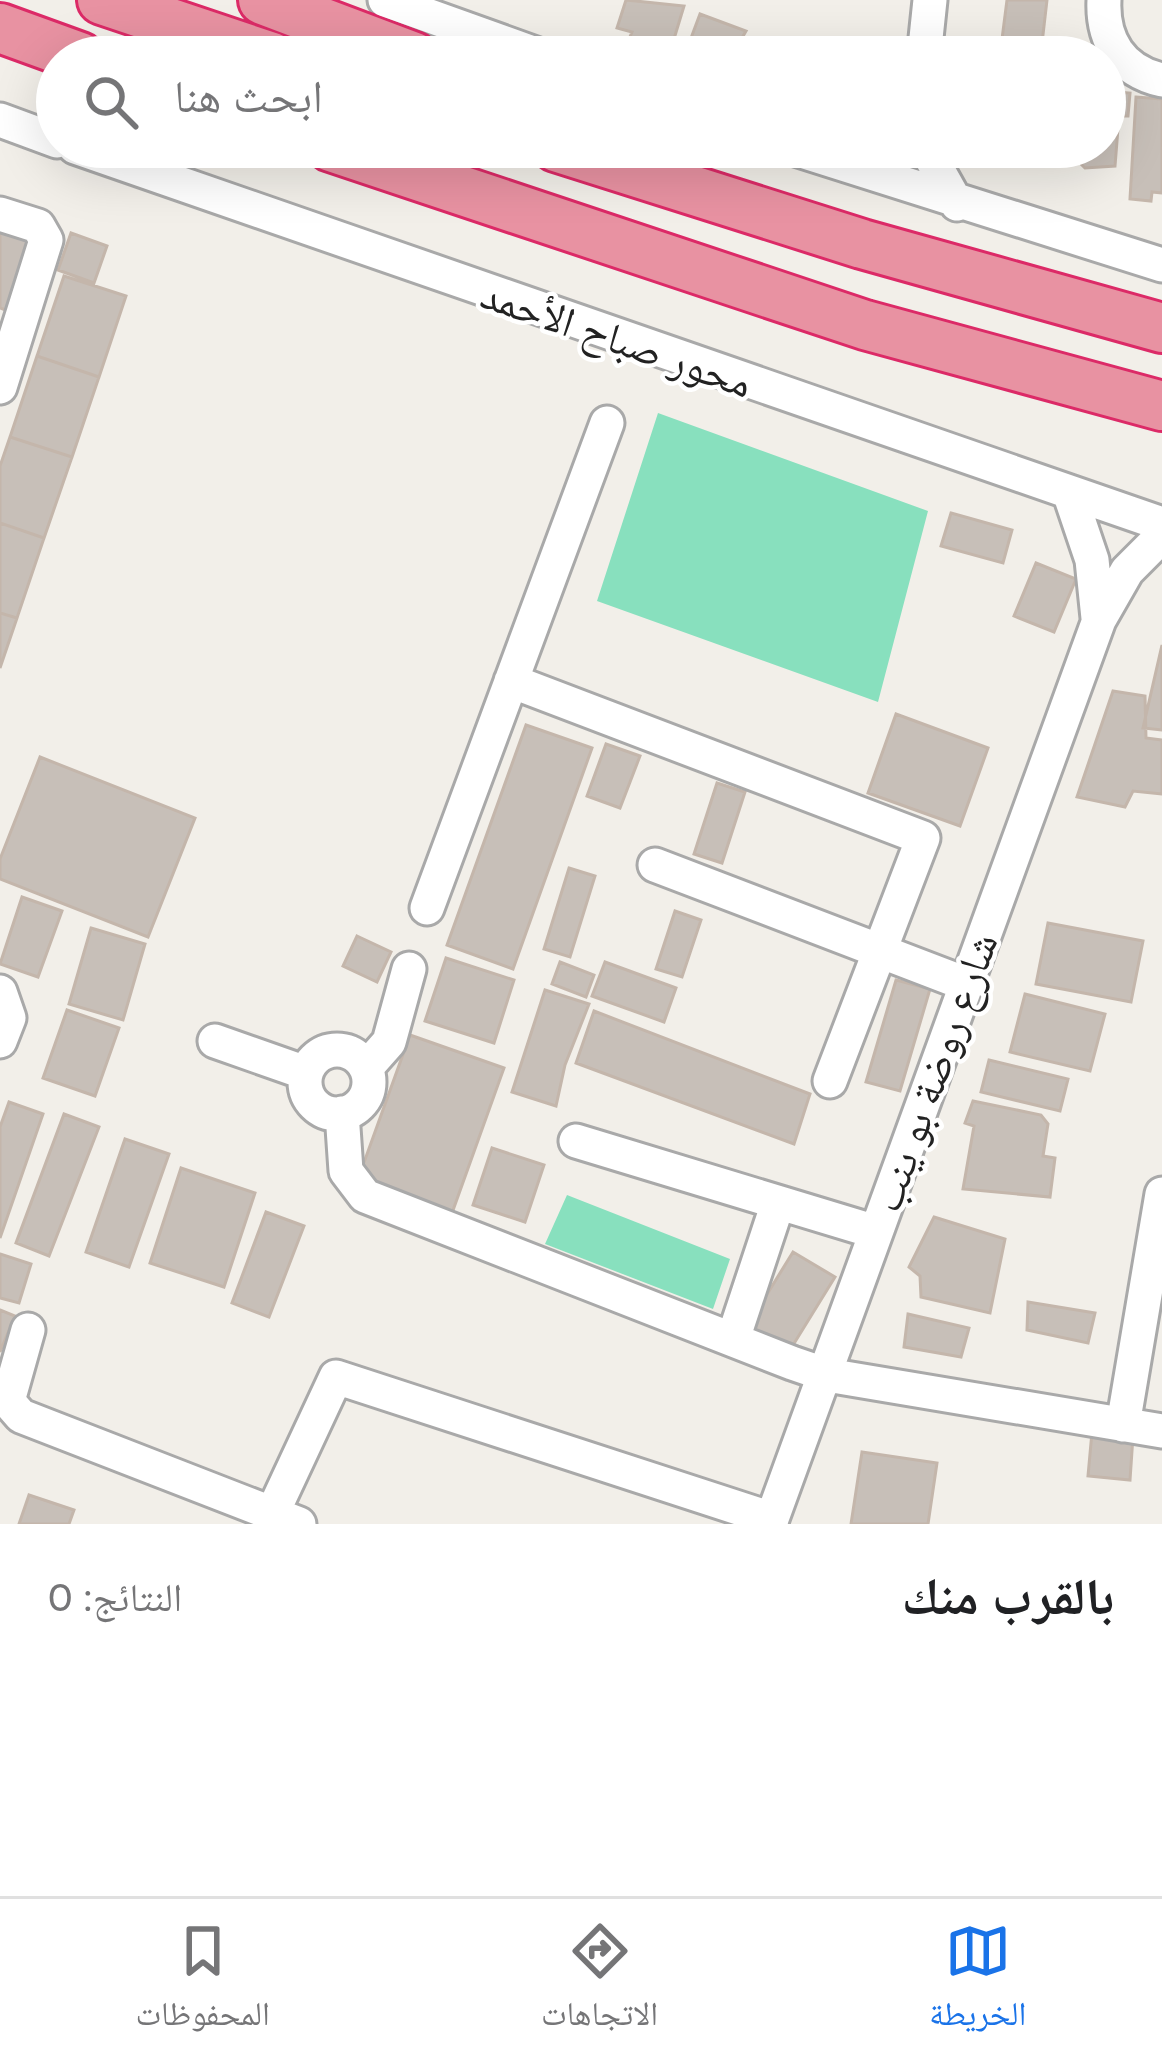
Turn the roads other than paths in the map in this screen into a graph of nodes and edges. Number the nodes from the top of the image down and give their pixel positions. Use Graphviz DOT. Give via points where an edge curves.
graph roads {
  1 [pos="102,0"];
  2 [pos="263,0"];
  3 [pos="385,0"];
  4 [pos="930,0"];
  5 [pos="1104,0"];
  6 [pos="0,28"];
  7 [pos="209,36"];
  8 [pos="358,36"];
  9 [pos="485,36"];
  10 [pos="926,36"];
  11 [pos="1110,36"];
  12 [pos="36,41"];
  13 [pos="1126,62"];
  14 [pos="1162,80"];
  15 [pos="0,120"];
  16 [pos="36,133"];
  17 [pos="136,168"];
  18 [pos="394,168"];
  19 [pos="624,168"];
  20 [pos="657,168"];
  21 [pos="849,168"];
  22 [pos="937,168"];
  23 [pos="682,186"];
  24 [pos="957,204"];
  25 [pos="0,214"];
  26 [pos="1162,265"];
  27 [pos="1162,328"];
  28 [pos="0,387"];
  29 [pos="1162,406"];
  30 [pos="607,423"];
  31 [pos="1069,492"];
  32 [pos="1162,524"];
  33 [pos="1162,536"];
  34 [pos="1099,620"];
  35 [pos="511,681"];
  36 [pos="655,865"];
  37 [pos="427,908"];
  38 [pos="880,952"];
  39 [pos="409,969"];
  40 [pos="966,984"];
  41 [pos="0,992"];
  42 [pos="215,1041"];
  43 [pos="0,1042"];
  44 [pos="366,1068"];
  45 [pos="306,1073"];
  46 [pos="830,1081"];
  47 [pos="342,1113"];
  48 [pos="576,1141"];
  49 [pos="1162,1194"];
  50 [pos="778,1203"];
  51 [pos="876,1232"];
  52 [pos="28,1330"];
  53 [pos="733,1339"];
  54 [pos="827,1375"];
  55 [pos="1123,1425"];
  56 [pos="1162,1431"];
  57 [pos="285,1519"];
  58 [pos="771,1521"];
  1 -- 7 [label="highway"];
  2 -- 8 [label="highway"];
  3 -- 9 [label="street"];
  4 -- 10 [label="street"];
  5 -- 11 [label="street"];
  6 -- 12 [label="highway"];
  13 -- 14 [label="street"];
  15 -- 16 [label="street"];
  17 -- 31 [label="street, محور صباح الأحمد"];
  18 -- 29 [label="highway, محور صباح الأحمد" via="842,318"];
  19 -- 23 [label="highway"];
  20 -- 23 [label="highway"];
  21 -- 24 [label="street"];
  22 -- 24 [label="street"];
  23 -- 27 [label="highway"];
  24 -- 26 [label="street"];
  25 -- 28 [label="street" via="38,226 46,239"];
  30 -- 35 [label="street"];
  31 -- 32 [label="street, محور صباح الأحمد"];
  31 -- 34 [label="street, شارع روضة بو ينب" via="1092,560"];
  33 -- 34 [label="street, شارع روضة بو ينب" via="1127,571"];
  34 -- 40 [label="street, شارع روضة بو ينب"];
  35 -- 37 [label="street"];
  35 -- 38 [label="street" via="923,838"];
  36 -- 38 [label="street"];
  38 -- 40 [label="street"];
  38 -- 46 [label="street"];
  39 -- 44 [label="street" via="389,1042"];
  40 -- 51 [label="street, شارع روضة بو ينب"];
  41 -- 43 [label="street" via="9,1018"];
  42 -- 45 [label="street"];
  44 -- 45 [label="street" via="334,1050 316,1057"];
  44 -- 47 [label="street" via="365,1097"];
  45 -- 47 [label="street" via="316,1107"];
  47 -- 53 [label="street" via="346,1172 365,1196"];
  48 -- 50 [label="street"];
  49 -- 55 [label="street"];
  50 -- 51 [label="street"];
  50 -- 53 [label="street"];
  51 -- 54 [label="street, شارع روضة بو ينب"];
  52 -- 57 [label="street" via="8,1401 21,1416"];
  53 -- 54 [label="street"];
  54 -- 55 [label="street"];
  54 -- 58 [label="street, شارع روضة بو ينب"];
  55 -- 56 [label="street"];
  57 -- 58 [label="street" via="336,1377"];
}
